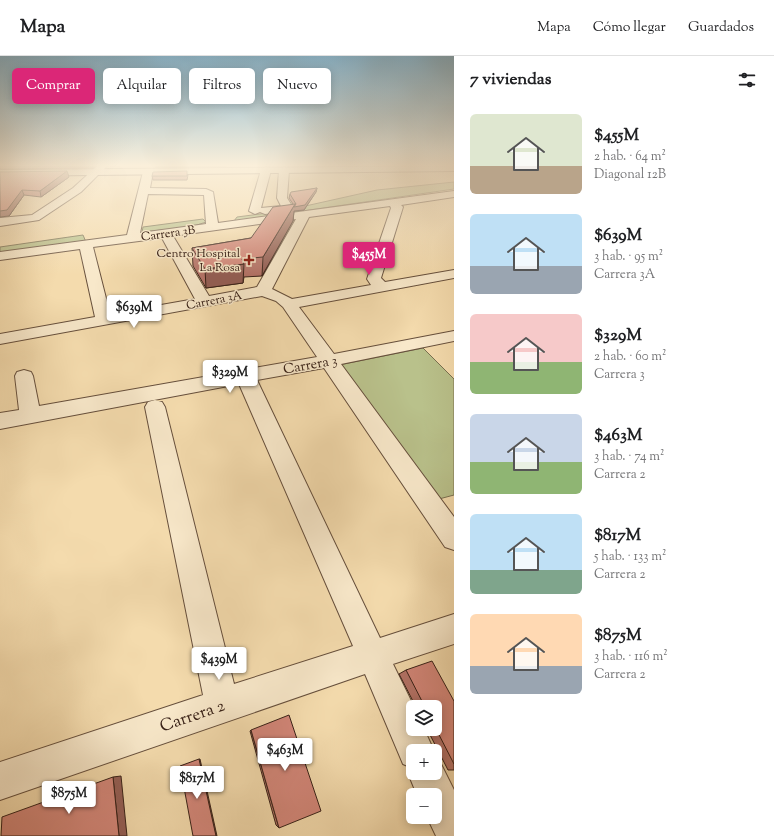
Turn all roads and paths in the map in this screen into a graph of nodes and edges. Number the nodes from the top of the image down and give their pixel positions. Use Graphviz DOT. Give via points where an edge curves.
graph roads {
  1 [pos="59,202"];
  2 [pos="141,202"];
  3 [pos="210,202"];
  4 [pos="257,202"];
  5 [pos="284,202"];
  6 [pos="389,202"];
  7 [pos="392,202"];
  8 [pos="255,211"];
  9 [pos="305,214"];
  10 [pos="0,222"];
  11 [pos="226,225"];
  12 [pos="212,227"];
  13 [pos="166,234"];
  14 [pos="133,238"];
  15 [pos="86,245"];
  16 [pos="0,256"];
  17 [pos="454,274"];
  18 [pos="382,287"];
  19 [pos="264,291"];
  20 [pos="205,302"];
  21 [pos="289,304"];
  22 [pos="104,321"];
  23 [pos="454,336"];
  24 [pos="0,339"];
  25 [pos="328,361"];
  26 [pos="245,375"];
  27 [pos="24,376"];
  28 [pos="155,407"];
  29 [pos="29,409"];
  30 [pos="0,421"];
  31 [pos="454,538"];
  32 [pos="454,629"];
  33 [pos="372,656"];
  34 [pos="222,704"];
  35 [pos="413,744"];
  36 [pos="429,780"];
  37 [pos="0,782"];
  38 [pos="454,832"];
  1 -- 10 [label="street" via="29,220"];
  2 -- 14 [label="street"];
  3 -- 12 [label="street"];
  4 -- 8 [label="street"];
  5 -- 8 [label="street" via="288,209"];
  6 -- 9 [label="street, Carrera 3B"];
  7 -- 18 [label="street" via="396,207 374,279"];
  8 -- 11 [label="street" via="233,217"];
  9 -- 11 [label="street, Carrera 3B"];
  9 -- 19 [label="street"];
  11 -- 12 [label="street, Carrera 3B"];
  12 -- 13 [label="street, Carrera 3B"];
  13 -- 14 [label="street, Carrera 3B"];
  13 -- 20 [label="street"];
  14 -- 15 [label="street, Carrera 3B"];
  15 -- 16 [label="street, Carrera 3B"];
  15 -- 22 [label="street"];
  17 -- 18 [label="street"];
  18 -- 21 [label="street"];
  19 -- 20 [label="street, Carrera 3A"];
  19 -- 21 [label="street"];
  20 -- 22 [label="street, Carrera 3A"];
  21 -- 25 [label="street"];
  22 -- 24 [label="street, Carrera 3A"];
  23 -- 25 [label="street, Carrera 3"];
  25 -- 26 [label="street, Carrera 3"];
  25 -- 31 [label="street"];
  26 -- 30 [label="street, Carrera 3"];
  26 -- 33 [label="street"];
  27 -- 29 [label="street"];
  28 -- 34 [label="street"];
  32 -- 33 [label="street, Carrera 2"];
  33 -- 34 [label="street, Carrera 2"];
  33 -- 35 [label="street"];
  34 -- 37 [label="street, Carrera 2"];
  36 -- 38 [label="street"];
}
